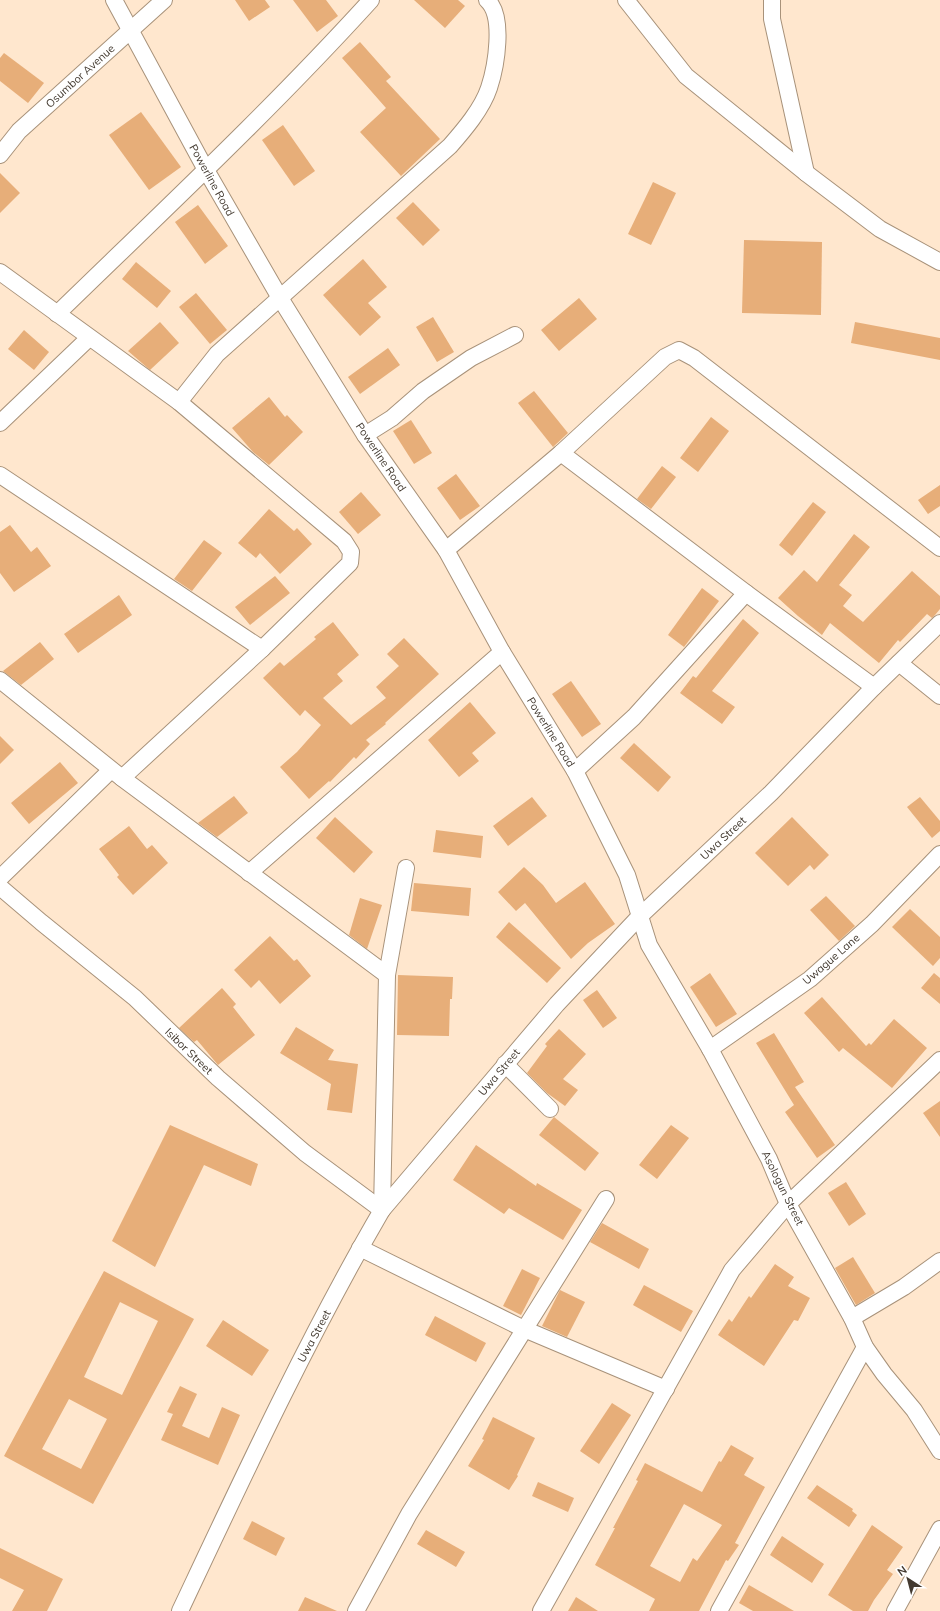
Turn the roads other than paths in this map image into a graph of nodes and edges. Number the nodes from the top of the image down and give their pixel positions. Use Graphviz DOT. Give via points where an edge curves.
graph roads {
  1 [pos="114,0"];
  2 [pos="164,0"];
  3 [pos="371,0"];
  4 [pos="487,0"];
  5 [pos="626,0"];
  6 [pos="772,0"];
  7 [pos="130,30"];
  8 [pos="0,155"];
  9 [pos="206,170"];
  10 [pos="806,173"];
  11 [pos="940,262"];
  12 [pos="0,272"];
  13 [pos="280,298"];
  14 [pos="57,314"];
  15 [pos="515,335"];
  16 [pos="89,338"];
  17 [pos="179,402"];
  18 [pos="0,423"];
  19 [pos="365,435"];
  20 [pos="561,453"];
  21 [pos="0,475"];
  22 [pos="940,548"];
  23 [pos="446,550"];
  24 [pos="746,593"];
  25 [pos="940,623"];
  26 [pos="262,649"];
  27 [pos="502,652"];
  28 [pos="899,663"];
  29 [pos="0,680"];
  30 [pos="874,687"];
  31 [pos="940,696"];
  32 [pos="575,771"];
  33 [pos="116,774"];
  34 [pos="940,854"];
  35 [pos="406,868"];
  36 [pos="250,873"];
  37 [pos="0,878"];
  38 [pos="0,887"];
  39 [pos="640,916"];
  40 [pos="387,975"];
  41 [pos="710,1049"];
  42 [pos="940,1060"];
  43 [pos="505,1064"];
  44 [pos="550,1109"];
  45 [pos="606,1199"];
  46 [pos="788,1204"];
  47 [pos="382,1210"];
  48 [pos="360,1248"];
  49 [pos="940,1262"];
  50 [pos="852,1318"];
  51 [pos="524,1329"];
  52 [pos="865,1347"];
  53 [pos="666,1389"];
  54 [pos="940,1451"];
  55 [pos="940,1529"];
  56 [pos="180,1611"];
  57 [pos="356,1611"];
  58 [pos="541,1611"];
  59 [pos="719,1611"];
  60 [pos="895,1611"];
  1 -- 7 [label="street, Powerline Road"];
  2 -- 7 [label="street, Osumbor Avenue"];
  3 -- 9 [label="street" via="321,55"];
  4 -- 13 [label="street" via="492,5 497,23 496,50 489,89 470,123 450,146"];
  5 -- 10 [label="street" via="686,76"];
  6 -- 10 [label="street" via="772,19"];
  7 -- 8 [label="street, Osumbor Avenue" via="19,131"];
  7 -- 9 [label="street, Powerline Road"];
  9 -- 13 [label="street, Powerline Road"];
  9 -- 14 [label="street"];
  10 -- 11 [label="street" via="880,229"];
  12 -- 14 [label="street"];
  13 -- 17 [label="street" via="217,354"];
  13 -- 19 [label="street, Powerline Road"];
  14 -- 16 [label="street"];
  15 -- 19 [label="street" via="471,358 423,391 392,418"];
  16 -- 17 [label="street"];
  16 -- 18 [label="street"];
  17 -- 26 [label="street" via="344,542 351,552 350,563"];
  19 -- 23 [label="street, Powerline Road"];
  20 -- 22 [label="street" via="665,357 679,350 694,358"];
  20 -- 23 [label="street"];
  20 -- 24 [label="street"];
  21 -- 26 [label="street"];
  23 -- 27 [label="street, Powerline Road"];
  24 -- 30 [label="street"];
  24 -- 32 [label="street" via="634,717"];
  25 -- 28 [label="street, Uwa Street"];
  26 -- 33 [label="street"];
  27 -- 32 [label="street, Powerline Road"];
  27 -- 36 [label="street"];
  28 -- 30 [label="street, Uwa Street"];
  28 -- 31 [label="street"];
  29 -- 33 [label="street"];
  30 -- 39 [label="street, Uwa Street" via="771,793"];
  32 -- 39 [label="street, Powerline Road" via="627,875"];
  33 -- 36 [label="street"];
  33 -- 37 [label="street"];
  34 -- 41 [label="street, Uwague Lane" via="872,924 810,979"];
  35 -- 40 [label="street"];
  36 -- 40 [label="street"];
  38 -- 47 [label="street, Isibor Street" via="135,998 218,1078 305,1153"];
  39 -- 41 [label="street, Asologun Street" via="649,945"];
  39 -- 43 [label="street, Uwa Street" via="557,1004"];
  40 -- 47 [label="street"];
  41 -- 46 [label="street, Asologun Street" via="769,1159"];
  42 -- 46 [label="street"];
  43 -- 44 [label="street"];
  43 -- 47 [label="street, Uwa Street"];
  45 -- 51 [label="street"];
  46 -- 50 [label="street, Asologun Street"];
  46 -- 53 [label="street" via="732,1270"];
  47 -- 48 [label="street, Uwa Street"];
  48 -- 51 [label="street"];
  48 -- 56 [label="street, Uwa Street" via="262,1436"];
  49 -- 50 [label="street"];
  50 -- 52 [label="street, Asologun Street"];
  51 -- 53 [label="street"];
  51 -- 57 [label="street" via="409,1514"];
  52 -- 54 [label="street, Asologun Street" via="914,1410"];
  52 -- 59 [label="street"];
  53 -- 58 [label="street"];
  55 -- 60 [label="street"];
}
